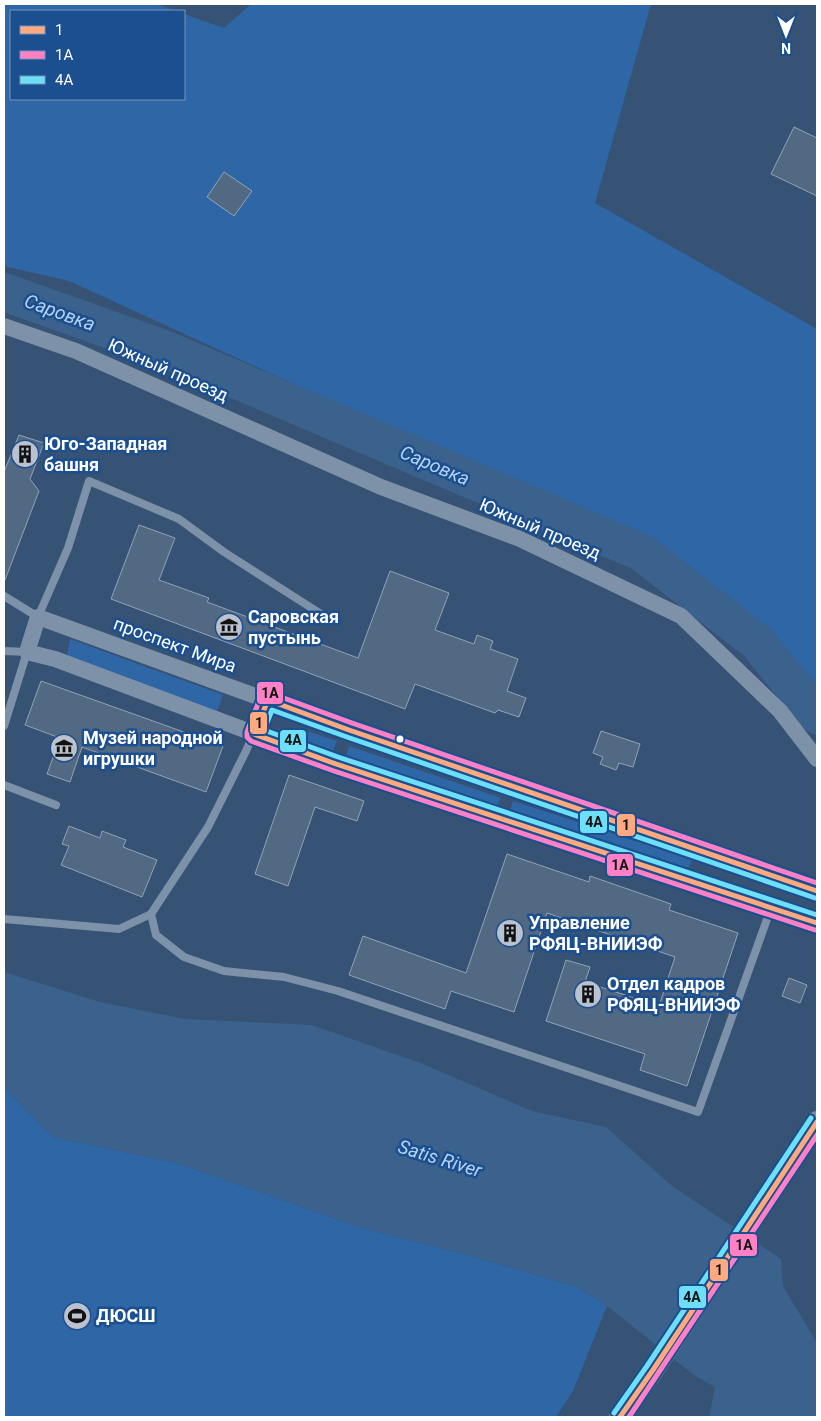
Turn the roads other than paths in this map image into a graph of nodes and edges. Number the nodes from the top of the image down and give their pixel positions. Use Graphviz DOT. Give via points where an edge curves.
graph roads {
  1 [pos="4,326"];
  2 [pos="4,596"];
  3 [pos="38,617"];
  4 [pos="332,621"];
  5 [pos="4,651"];
  6 [pos="28,652"];
  7 [pos="268,700"];
  8 [pos="4,726"];
  9 [pos="254,734"];
  10 [pos="817,759"];
  11 [pos="4,786"];
  12 [pos="56,805"];
  13 [pos="817,891"];
  14 [pos="772,908"];
  15 [pos="151,914"];
  16 [pos="4,919"];
  17 [pos="817,923"];
  18 [pos="817,1122"];
  19 [pos="620,1417"];
  1 -- 10 [label="street, Южный проезд" via="76,351 381,487 520,539 682,616 780,711"];
  2 -- 3 [label="lane, проспект Мира"];
  3 -- 4 [label="lane" via="68,548 89,481 179,519"];
  3 -- 6 [label="street"];
  3 -- 7 [label="street, проспект Мира"];
  5 -- 6 [label="lane"];
  6 -- 8 [label="lane"];
  6 -- 9 [label="street" via="55,659"];
  7 -- 9 [label="lane"];
  7 -- 13 [label="street, проспект Мира"];
  9 -- 14 [label="street"];
  9 -- 15 [label="lane" via="208,827"];
  11 -- 12 [label="lane"];
  14 -- 15 [label="lane" via="698,1112 338,990 284,977 224,971 184,957 156,935"];
  14 -- 17 [label="street"];
  15 -- 16 [label="lane" via="120,929"];
  18 -- 19 [label="main road"];
}
